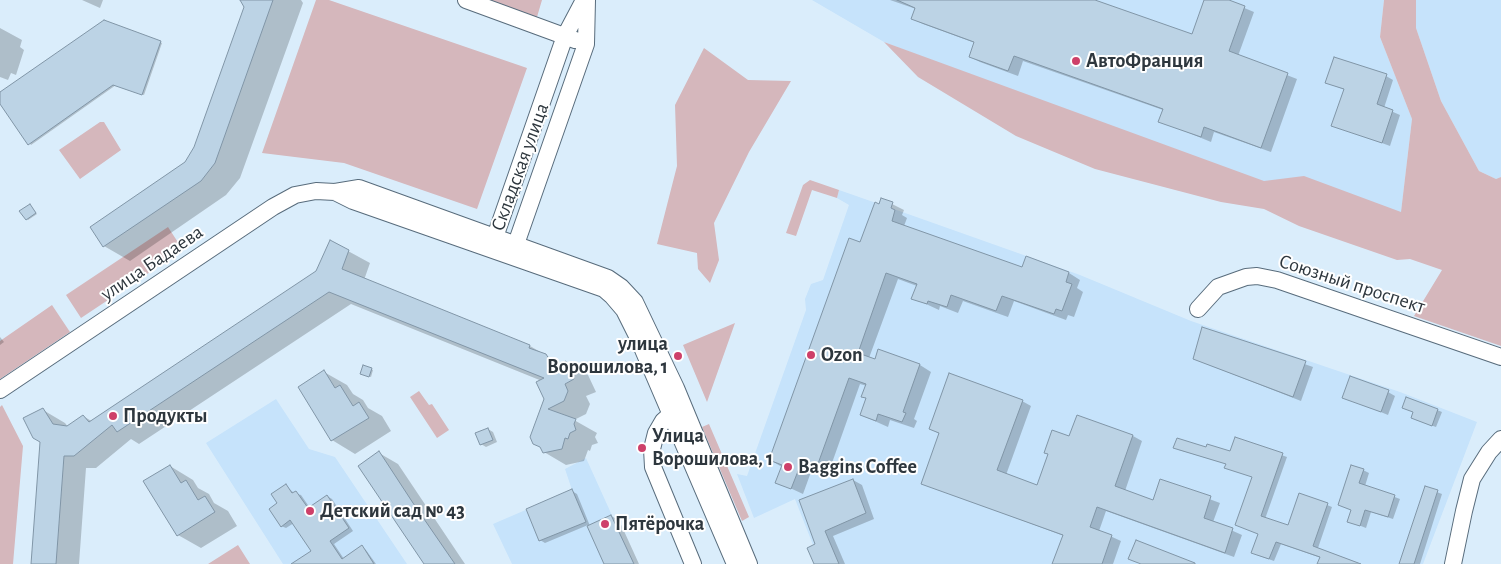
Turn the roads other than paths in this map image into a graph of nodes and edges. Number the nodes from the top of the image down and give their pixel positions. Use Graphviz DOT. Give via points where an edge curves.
graph roads {
  1 [pos="466,0"];
  2 [pos="586,0"];
  3 [pos="565,36"];
  4 [pos="586,44"];
  5 [pos="335,192"];
  6 [pos="495,237"];
  7 [pos="511,249"];
  8 [pos="616,292"];
  9 [pos="1198,309"];
  10 [pos="1501,356"];
  11 [pos="0,390"];
  12 [pos="671,414"];
  13 [pos="1501,439"];
  14 [pos="693,564"];
  15 [pos="735,564"];
  16 [pos="749,564"];
  17 [pos="1453,564"];
  1 -- 3 [label="street"];
  2 -- 3 [label="street, Складская улица"];
  2 -- 4 [label="street, Складская улица"];
  3 -- 4 [label="street"];
  3 -- 6 [label="street, Складская улица"];
  4 -- 7 [label="street, Складская улица"];
  5 -- 6 [label="street, улица Бадаева" via="359,188"];
  5 -- 7 [label="street, улица Бадаева"];
  5 -- 11 [label="street, улица Бадаева" via="295,195 273,207"];
  6 -- 7 [label="street, Складская улица"];
  7 -- 8 [label="street, улица Бадаева" via="608,278"];
  8 -- 12 [label="street"];
  8 -- 16 [label="street" via="635,302 676,388"];
  9 -- 10 [label="street, Союзный проспект" via="1218,287 1257,276"];
  12 -- 14 [label="street" via="656,433 652,449 653,467"];
  12 -- 15 [label="street"];
  13 -- 17 [label="street" via="1472,479"];
}
